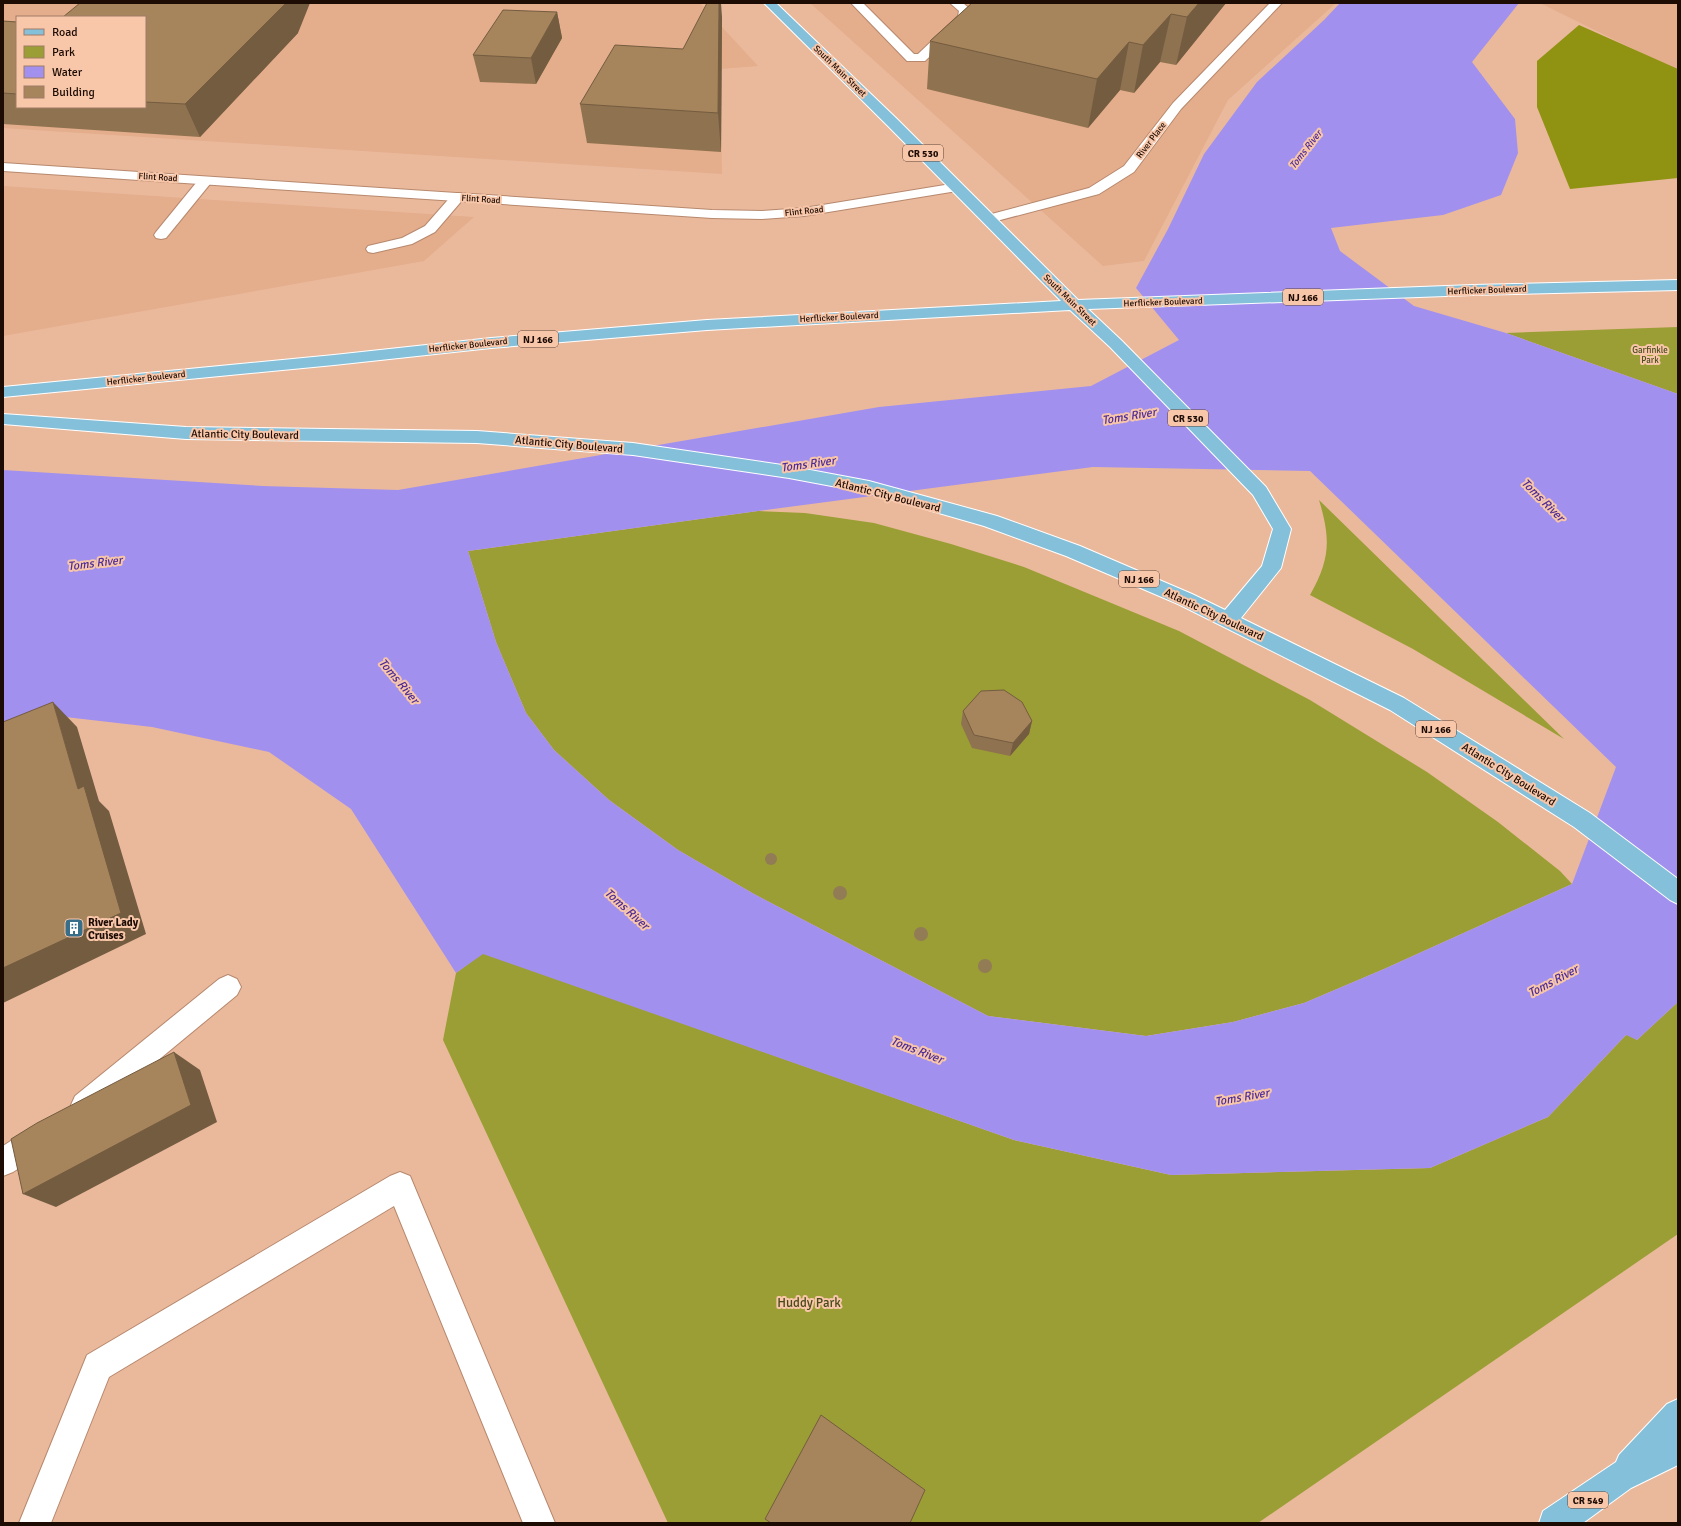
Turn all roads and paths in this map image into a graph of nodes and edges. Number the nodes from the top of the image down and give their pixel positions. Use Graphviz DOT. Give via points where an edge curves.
graph roads {
  1 [pos="770,3"];
  2 [pos="857,3"];
  3 [pos="956,3"];
  4 [pos="1276,3"];
  5 [pos="3,167"];
  6 [pos="205,180"];
  7 [pos="958,187"];
  8 [pos="458,197"];
  9 [pos="990,219"];
  10 [pos="161,235"];
  11 [pos="373,249"];
  12 [pos="1678,285"];
  13 [pos="1074,305"];
  14 [pos="3,392"];
  15 [pos="3,419"];
  16 [pos="1228,620"];
  17 [pos="1678,893"];
  18 [pos="228,987"];
  19 [pos="3,1162"];
  20 [pos="1678,1415"];
  21 [pos="1678,1448"];
  22 [pos="1620,1477"];
  23 [pos="35,1523"];
  24 [pos="539,1523"];
  25 [pos="1555,1523"];
  1 -- 7 [label="main road, South Main Street / CR 530"];
  2 -- 3 [label="street" via="911,58 921,58 964,17 965,10"];
  4 -- 9 [label="street, River Place" via="1177,106 1129,169 1094,191"];
  5 -- 6 [label="street, Flint Road"];
  6 -- 8 [label="street, Flint Road"];
  6 -- 10 [label="street"];
  7 -- 8 [label="street, Flint Road" via="804,212 762,215"];
  7 -- 9 [label="main road, South Main Street / CR 530"];
  8 -- 11 [label="street" via="430,229 407,241"];
  9 -- 13 [label="main road, South Main Street / CR 530"];
  12 -- 13 [label="main road, Herflicker Boulevard / NJ 166"];
  13 -- 14 [label="main road, Herflicker Boulevard / NJ 166" via="700,325 491,343"];
  13 -- 16 [label="main road, South Main Street / CR 530" via="1116,344 1260,491 1282,529 1271,568"];
  15 -- 16 [label="main road, Atlantic City Boulevard / NJ 166" via="186,433 477,437 632,449 789,472 869,487 990,522 1073,551"];
  16 -- 17 [label="main road, Atlantic City Boulevard / NJ 166" via="1397,704 1582,820"];
  18 -- 19 [label="street" via="63,1123"];
  20 -- 22 [label="main road"];
  21 -- 22 [label="main road, CR 549"];
  22 -- 25 [label="main road, CR 549"];
  23 -- 24 [label="street" via="98,1366 400,1186"];
}
